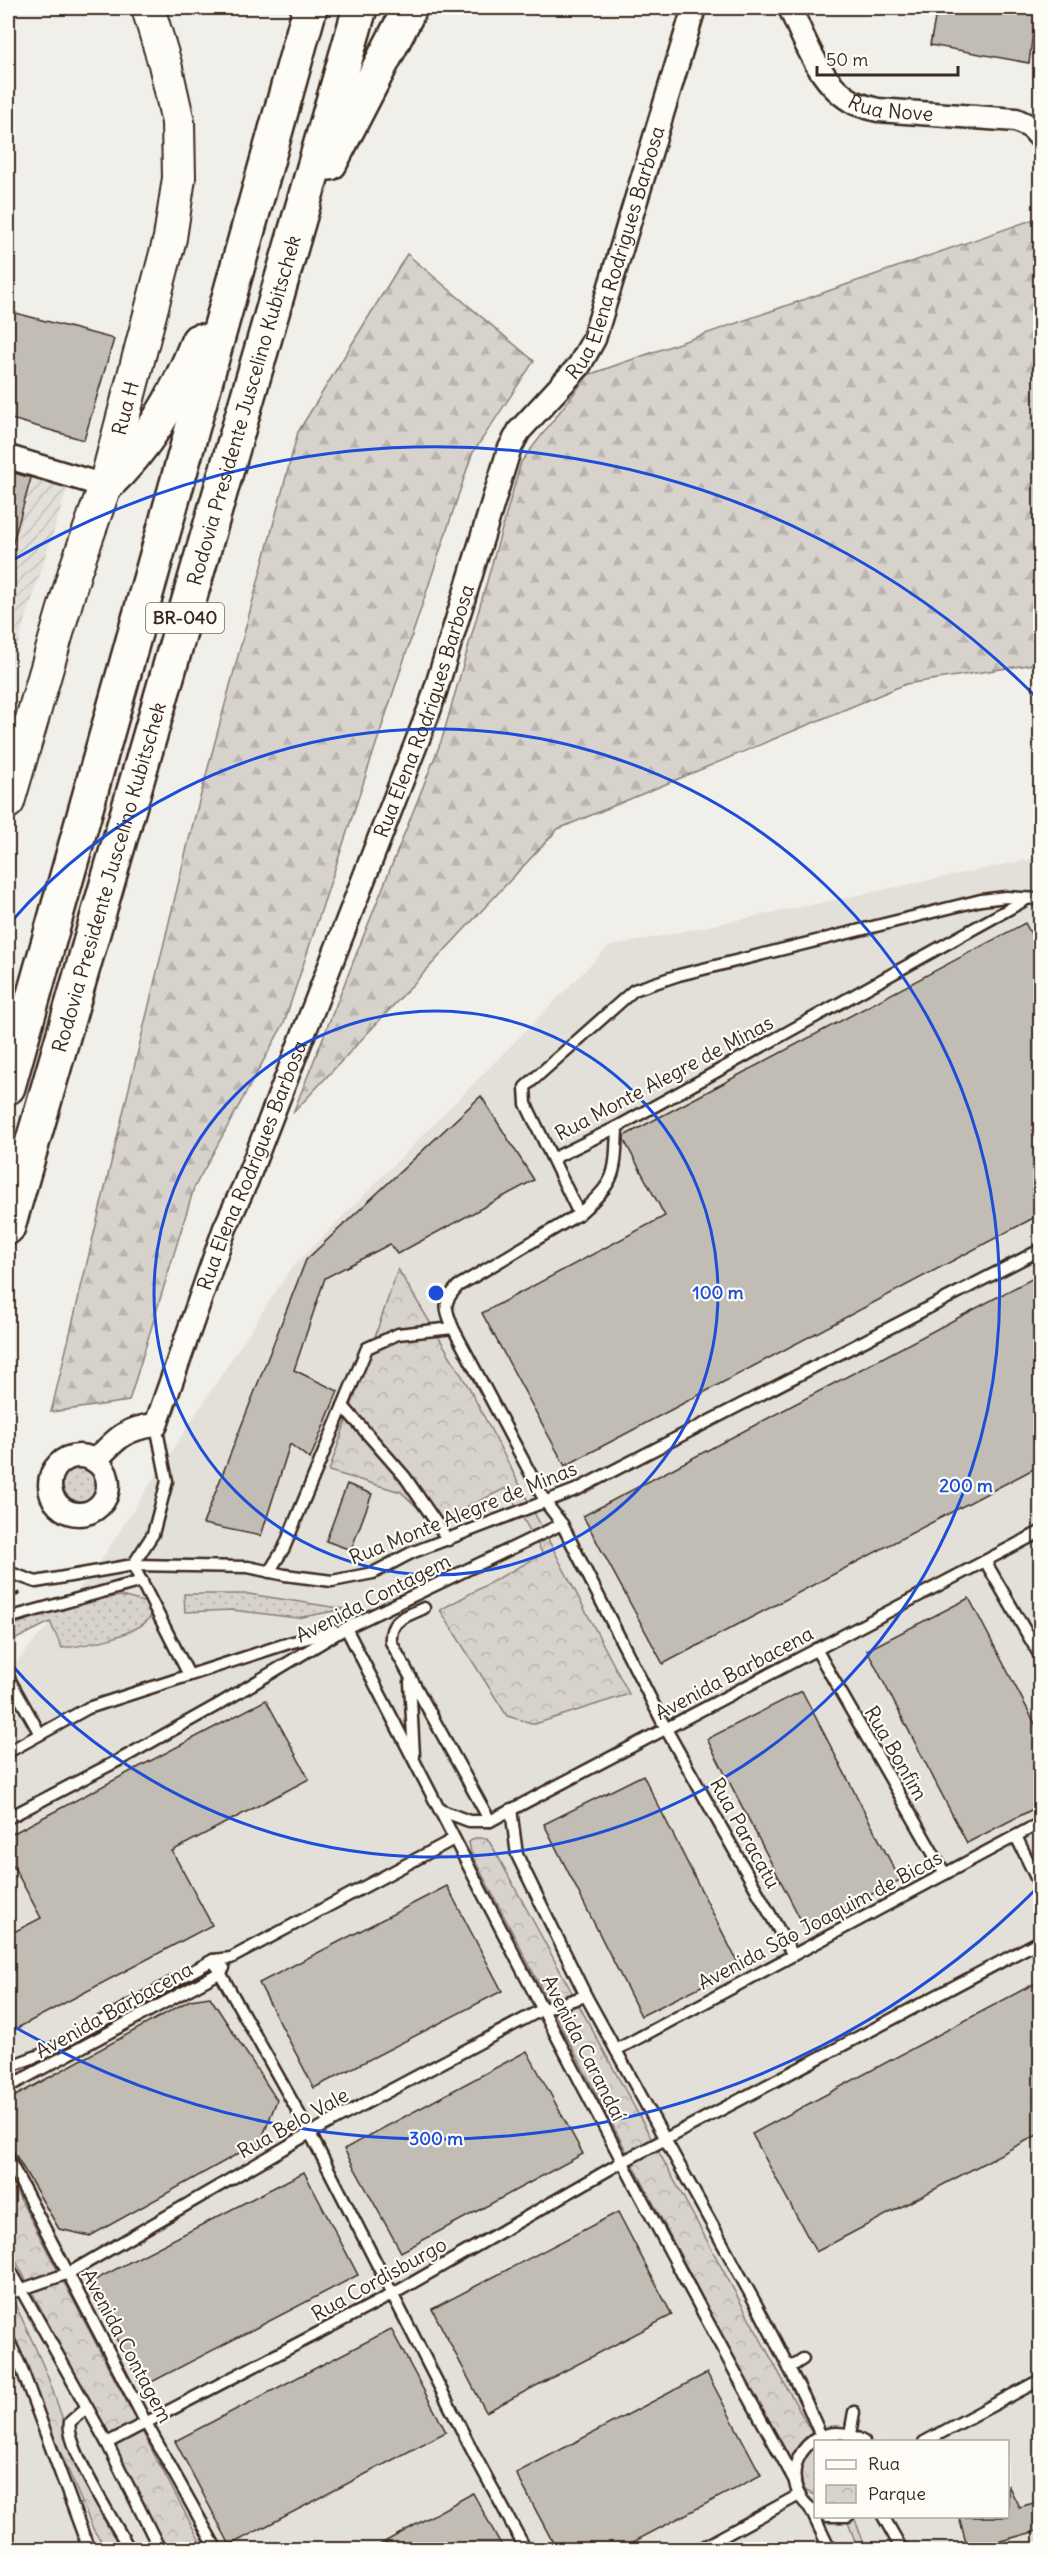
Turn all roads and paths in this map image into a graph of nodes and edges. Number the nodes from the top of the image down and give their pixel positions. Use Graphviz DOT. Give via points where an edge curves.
graph roads {
  1 [pos="148,8"];
  2 [pos="309,8"];
  3 [pos="360,8"];
  4 [pos="410,8"];
  5 [pos="694,8"];
  6 [pos="790,8"];
  7 [pos="1041,137"];
  8 [pos="250,218"];
  9 [pos="298,227"];
  10 [pos="8,457"];
  11 [pos="105,486"];
  12 [pos="8,802"];
  13 [pos="1036,901"];
  14 [pos="8,1087"];
  15 [pos="617,1127"];
  16 [pos="554,1158"];
  17 [pos="579,1214"];
  18 [pos="8,1227"];
  19 [pos="1041,1250"];
  20 [pos="453,1328"];
  21 [pos="343,1406"];
  22 [pos="156,1425"];
  23 [pos="94,1461"];
  24 [pos="546,1503"];
  25 [pos="562,1524"];
  26 [pos="1041,1532"];
  27 [pos="448,1540"];
  28 [pos="985,1561"];
  29 [pos="133,1564"];
  30 [pos="8,1572"];
  31 [pos="269,1572"];
  32 [pos="142,1581"];
  33 [pos="424,1608"];
  34 [pos="8,1618"];
  35 [pos="346,1628"];
  36 [pos="816,1649"];
  37 [pos="1041,1656"];
  38 [pos="189,1675"];
  39 [pos="410,1676"];
  40 [pos="8,1677"];
  41 [pos="666,1729"];
  42 [pos="40,1734"];
  43 [pos="8,1752"];
  44 [pos="414,1760"];
  45 [pos="512,1809"];
  46 [pos="440,1810"];
  47 [pos="8,1818"];
  48 [pos="490,1821"];
  49 [pos="1041,1823"];
  50 [pos="1016,1836"];
  51 [pos="454,1839"];
  52 [pos="945,1874"];
  53 [pos="1041,1886"];
  54 [pos="1041,1941"];
  55 [pos="793,1955"];
  56 [pos="231,1958"];
  57 [pos="213,1959"];
  58 [pos="221,1972"];
  59 [pos="586,1996"];
  60 [pos="543,2008"];
  61 [pos="616,2050"];
  62 [pos="8,2067"];
  63 [pos="8,2087"];
  64 [pos="310,2133"];
  65 [pos="664,2140"];
  66 [pos="8,2158"];
  67 [pos="622,2162"];
  68 [pos="8,2266"];
  69 [pos="69,2273"];
  70 [pos="21,2290"];
  71 [pos="8,2294"];
  72 [pos="393,2294"];
  73 [pos="8,2339"];
  74 [pos="803,2359"];
  75 [pos="789,2368"];
  76 [pos="1041,2380"];
  77 [pos="87,2407"];
  78 [pos="854,2412"];
  79 [pos="146,2422"];
  80 [pos="850,2434"];
  81 [pos="821,2436"];
  82 [pos="814,2440"];
  83 [pos="814,2440"];
  84 [pos="860,2440"];
  85 [pos="928,2440"];
  86 [pos="107,2443"];
  87 [pos="795,2481"];
  88 [pos="799,2495"];
  89 [pos="813,2510"];
  90 [pos="816,2518"];
  91 [pos="884,2518"];
  92 [pos="89,2550"];
  93 [pos="130,2550"];
  94 [pos="160,2550"];
  95 [pos="217,2550"];
  96 [pos="526,2550"];
  97 [pos="698,2550"];
  98 [pos="830,2550"];
  99 [pos="905,2550"];
  1 -- 11 [label="main road, Rua H" via="178,122 179,178 170,238"];
  2 -- 8 [label="highway, Rodovia Presidente Juscelino Kubitschek / BR-040"];
  3 -- 9 [label="highway, Rodovia Presidente Juscelino Kubitschek / BR-040"];
  4 -- 9 [label="highway"];
  5 -- 22 [label="street, Rua Elena Rodrigues Barbosa" via="594,339 579,366 519,431 509,450 430,708 225,1228"];
  6 -- 7 [label="street, Rua Nove" via="832,87 856,104 878,110 1016,120"];
  8 -- 11 [label="highway" via="174,394 130,462"];
  8 -- 14 [label="highway, Rodovia Presidente Juscelino Kubitschek / BR-040"];
  9 -- 18 [label="highway, Rodovia Presidente Juscelino Kubitschek / BR-040"];
  10 -- 11 [label="street"];
  11 -- 12 [label="main road, Rua H" via="75,570"];
  13 -- 15 [label="lane, Rua Monte Alegre de Minas"];
  13 -- 16 [label="lane, Rua Monte Alegre de Minas" via="1006,897 981,900 679,975 634,990 525,1087 526,1104"];
  15 -- 16 [label="lane, Rua Monte Alegre de Minas"];
  15 -- 17 [label="lane" via="612,1178 603,1193"];
  16 -- 17 [label="lane"];
  17 -- 20 [label="lane" via="458,1286 447,1298 446,1309"];
  19 -- 24 [label="lane, Rua Monte Alegre de Minas"];
  20 -- 21 [label="lane" via="398,1334 367,1348"];
  20 -- 24 [label="lane"];
  21 -- 27 [label="lane, Avenida Contagem" via="405,1477"];
  21 -- 31 [label="lane" via="285,1548"];
  22 -- 23 [label="street" via="140,1426 121,1434"];
  22 -- 29 [label="lane" via="167,1481 153,1534"];
  24 -- 25 [label="lane"];
  24 -- 27 [label="lane, Rua Monte Alegre de Minas" via="503,1516"];
  25 -- 35 [label="lane, Avenida Contagem"];
  25 -- 41 [label="lane, Rua Paracatu"];
  26 -- 28 [label="lane, Avenida Barbacena"];
  27 -- 31 [label="lane, Rua Monte Alegre de Minas" via="411,1552 359,1577 332,1581"];
  28 -- 36 [label="lane, Avenida Barbacena"];
  28 -- 37 [label="lane"];
  29 -- 30 [label="lane" via="36,1582"];
  29 -- 31 [label="lane, Rua Monte Alegre de Minas" via="248,1567"];
  29 -- 32 [label="lane"];
  32 -- 34 [label="lane"];
  32 -- 38 [label="lane"];
  33 -- 39 [label="lane" via="390,1630 391,1642"];
  35 -- 38 [label="lane"];
  35 -- 44 [label="lane, Avenida Carandaí"];
  35 -- 47 [label="lane, Avenida Contagem" via="121,1759"];
  36 -- 41 [label="lane, Avenida Barbacena"];
  36 -- 52 [label="lane, Rua Bonfim"];
  38 -- 42 [label="lane" via="88,1708"];
  39 -- 44 [label="lane"];
  39 -- 48 [label="lane"];
  40 -- 42 [label="lane"];
  41 -- 45 [label="lane, Avenida Barbacena"];
  41 -- 55 [label="lane, Rua Paracatu"];
  42 -- 43 [label="lane"];
  44 -- 46 [label="lane, Avenida Carandaí"];
  45 -- 48 [label="lane, Avenida Barbacena"];
  45 -- 59 [label="lane, Avenida Carandaí" via="517,1855"];
  46 -- 48 [label="lane" via="469,1821"];
  46 -- 51 [label="lane, Avenida Carandaí"];
  49 -- 50 [label="lane, Avenida São Joaquim de Bicas"];
  50 -- 52 [label="lane, Avenida São Joaquim de Bicas"];
  50 -- 53 [label="lane"];
  51 -- 56 [label="lane, Avenida Barbacena"];
  51 -- 60 [label="lane, Avenida Carandaí"];
  52 -- 55 [label="lane, Avenida São Joaquim de Bicas"];
  54 -- 65 [label="lane"];
  55 -- 61 [label="lane, Avenida São Joaquim de Bicas"];
  56 -- 57 [label="lane, Avenida Barbacena"];
  56 -- 58 [label="lane, Avenida Barbacena"];
  57 -- 58 [label="lane"];
  57 -- 62 [label="lane, Avenida Barbacena" via="40,2055"];
  58 -- 63 [label="lane, Avenida Barbacena"];
  58 -- 64 [label="lane"];
  59 -- 60 [label="lane, Rua Belo Vale"];
  59 -- 61 [label="lane, Avenida Carandaí"];
  60 -- 64 [label="lane, Rua Belo Vale"];
  60 -- 67 [label="lane, Avenida Carandaí"];
  61 -- 65 [label="lane, Avenida Carandaí"];
  64 -- 69 [label="lane, Rua Belo Vale"];
  64 -- 72 [label="lane"];
  65 -- 67 [label="lane, Rua Cordisburgo"];
  65 -- 75 [label="lane, Avenida Carandaí"];
  66 -- 69 [label="lane, Avenida Contagem"];
  67 -- 72 [label="lane, Rua Cordisburgo"];
  67 -- 87 [label="lane, Avenida Carandaí"];
  68 -- 70 [label="lane"];
  69 -- 70 [label="lane, Rua Belo Vale"];
  69 -- 79 [label="lane, Avenida Contagem"];
  70 -- 71 [label="lane, Rua Belo Vale"];
  70 -- 77 [label="lane"];
  72 -- 79 [label="lane, Rua Cordisburgo"];
  72 -- 96 [label="lane"];
  73 -- 92 [label="lane"];
  74 -- 75 [label="lane"];
  75 -- 81 [label="lane, Avenida Carandaí"];
  76 -- 85 [label="lane"];
  77 -- 86 [label="lane"];
  77 -- 93 [label="lane" via="70,2422 70,2436 98,2496"];
  78 -- 80 [label="lane"];
  79 -- 86 [label="lane, Rua Cordisburgo"];
  79 -- 95 [label="lane, Avenida Contagem"];
  80 -- 81 [label="lane" via="835,2432"];
  80 -- 84 [label="lane"];
  81 -- 82 [label="lane"];
  83 -- 87 [label="lane" via="800,2454"];
  86 -- 94 [label="lane"];
  87 -- 88 [label="lane, Avenida Carandaí"];
  88 -- 89 [label="lane"];
  88 -- 97 [label="lane"];
  90 -- 98 [label="lane"];
  91 -- 99 [label="lane"];
}
